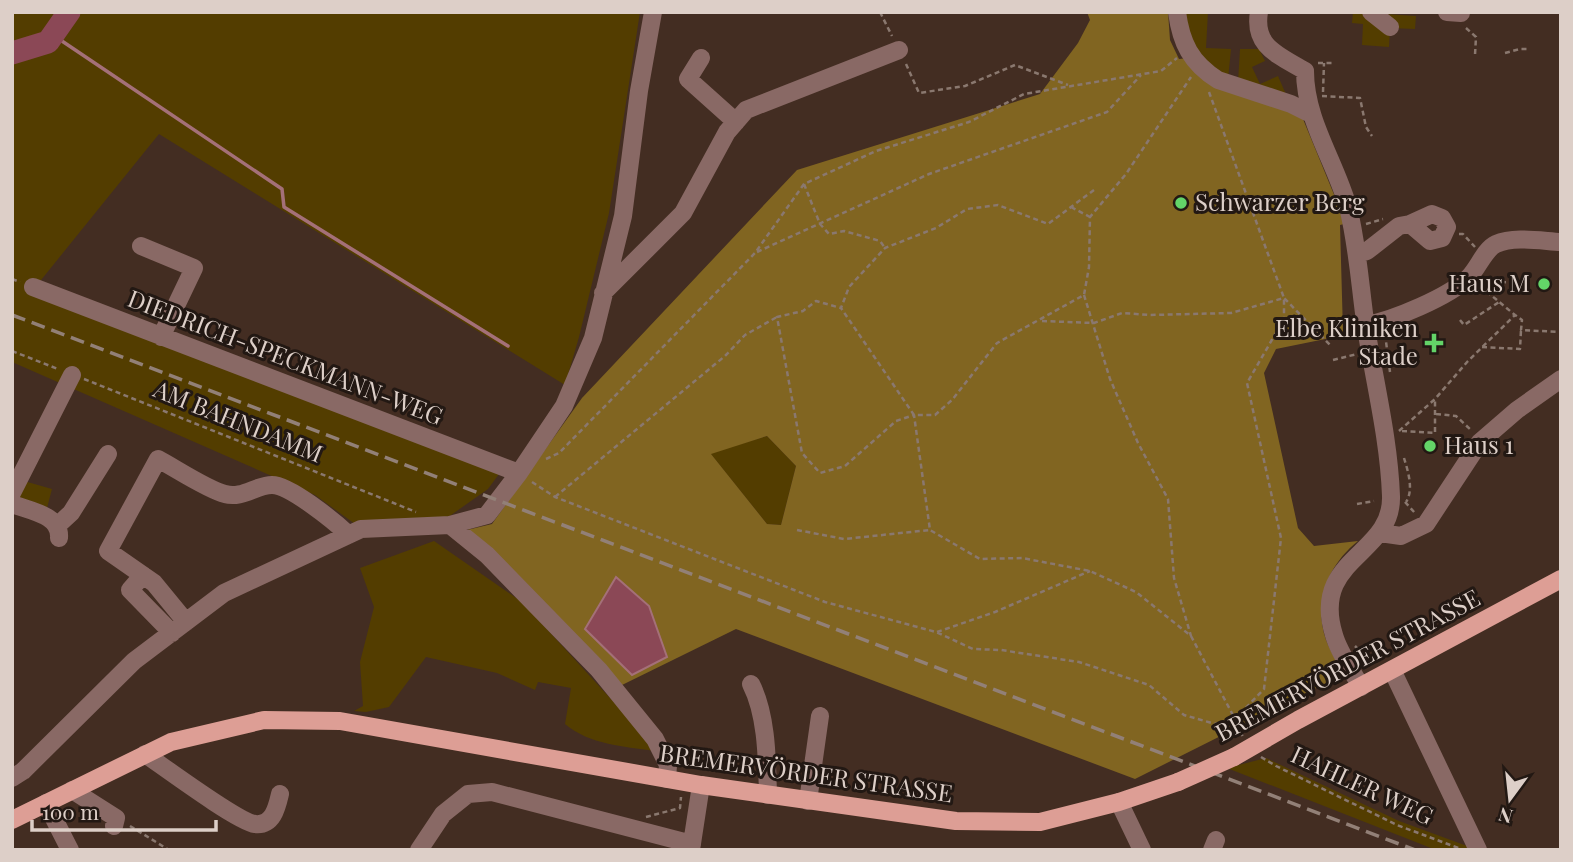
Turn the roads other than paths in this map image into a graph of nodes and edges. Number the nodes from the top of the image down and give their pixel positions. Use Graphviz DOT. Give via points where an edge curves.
graph roads {
  1 [pos="653,12"];
  2 [pos="1177,12"];
  3 [pos="1259,12"];
  4 [pos="1371,12"];
  5 [pos="1390,27"];
  6 [pos="899,50"];
  7 [pos="701,58"];
  8 [pos="1311,114"];
  9 [pos="736,122"];
  10 [pos="1410,224"];
  11 [pos="1561,242"];
  12 [pos="141,246"];
  13 [pos="1358,254"];
  14 [pos="33,287"];
  15 [pos="603,293"];
  16 [pos="1366,325"];
  17 [pos="161,337"];
  18 [pos="72,375"];
  19 [pos="1561,379"];
  20 [pos="108,454"];
  21 [pos="519,473"];
  22 [pos="12,493"];
  23 [pos="12,504"];
  24 [pos="450,525"];
  25 [pos="1380,533"];
  26 [pos="349,535"];
  27 [pos="1561,579"];
  28 [pos="179,627"];
  29 [pos="1392,670"];
  30 [pos="751,684"];
  31 [pos="1361,687"];
  32 [pos="820,716"];
  33 [pos="145,754"];
  34 [pos="668,772"];
  35 [pos="12,778"];
  36 [pos="701,785"];
  37 [pos="72,790"];
  38 [pos="280,794"];
  39 [pos="768,795"];
  40 [pos="808,801"];
  41 [pos="1119,802"];
  42 [pos="46,803"];
  43 [pos="12,820"];
  44 [pos="115,822"];
  45 [pos="692,847"];
  46 [pos="70,850"];
  47 [pos="419,850"];
  48 [pos="1142,850"];
  49 [pos="1479,850"];
  1 -- 15 [label="street" via="623,216"];
  2 -- 8 [label="street" via="1187,51 1218,80"];
  3 -- 8 [label="street" via="1258,33 1275,52 1305,71"];
  4 -- 5 [label="street"];
  6 -- 9 [label="street" via="746,110"];
  7 -- 9 [label="street" via="688,79"];
  8 -- 13 [label="street" via="1342,190"];
  9 -- 15 [label="street" via="683,213"];
  10 -- 13 [label="street" via="1399,226"];
  11 -- 16 [label="street" via="1508,240 1493,245 1453,290"];
  12 -- 17 [label="street" via="194,268"];
  13 -- 16 [label="street"];
  14 -- 17 [label="street, DIEDRICH-SPECKMANN-WEG"];
  15 -- 21 [label="street" via="593,338 564,406"];
  16 -- 25 [label="street" via="1393,434 1391,507"];
  17 -- 21 [label="street, DIEDRICH-SPECKMANN-WEG"];
  18 -- 22 [label="street"];
  19 -- 25 [label="street" via="1480,442 1426,524 1401,536"];
  20 -- 23 [label="street" via="59,532 54,521"];
  21 -- 24 [label="street" via="487,515"];
  24 -- 26 [label="street" via="361,529"];
  24 -- 34 [label="street" via="487,555 599,670 655,739"];
  25 -- 31 [label="street" via="1342,570 1330,605 1336,642"];
  26 -- 28 [label="street" via="224,593"];
  26 -- 28 [label="street" via="286,490 272,485 238,496 224,494 158,459 108,551 143,575 130,590"];
  27 -- 29 [label="main road, BREMERVÖRDER STRASSE"];
  28 -- 35 [label="street" via="134,661"];
  29 -- 31 [label="main road, BREMERVÖRDER STRASSE"];
  29 -- 49 [label="street"];
  30 -- 39 [label="street" via="767,749"];
  31 -- 41 [label="main road, BREMERVÖRDER STRASSE, bridge" via="1241,753"];
  32 -- 40 [label="street"];
  33 -- 34 [label="main road, BREMERVÖRDER STRASSE" via="171,741 264,720 340,721"];
  33 -- 37 [label="main road, BREMERVÖRDER STRASSE"];
  33 -- 38 [label="street" via="255,824 268,821"];
  34 -- 36 [label="main road, BREMERVÖRDER STRASSE"];
  36 -- 39 [label="main road, BREMERVÖRDER STRASSE"];
  36 -- 45 [label="street"];
  37 -- 42 [label="main road, BREMERVÖRDER STRASSE"];
  37 -- 44 [label="street"];
  39 -- 40 [label="main road, BREMERVÖRDER STRASSE"];
  40 -- 41 [label="main road, BREMERVÖRDER STRASSE" via="956,821 1040,822"];
  41 -- 48 [label="street"];
  42 -- 43 [label="main road, BREMERVÖRDER STRASSE"];
  42 -- 46 [label="street"];
  45 -- 47 [label="street" via="492,792 468,794 443,814"];
}
